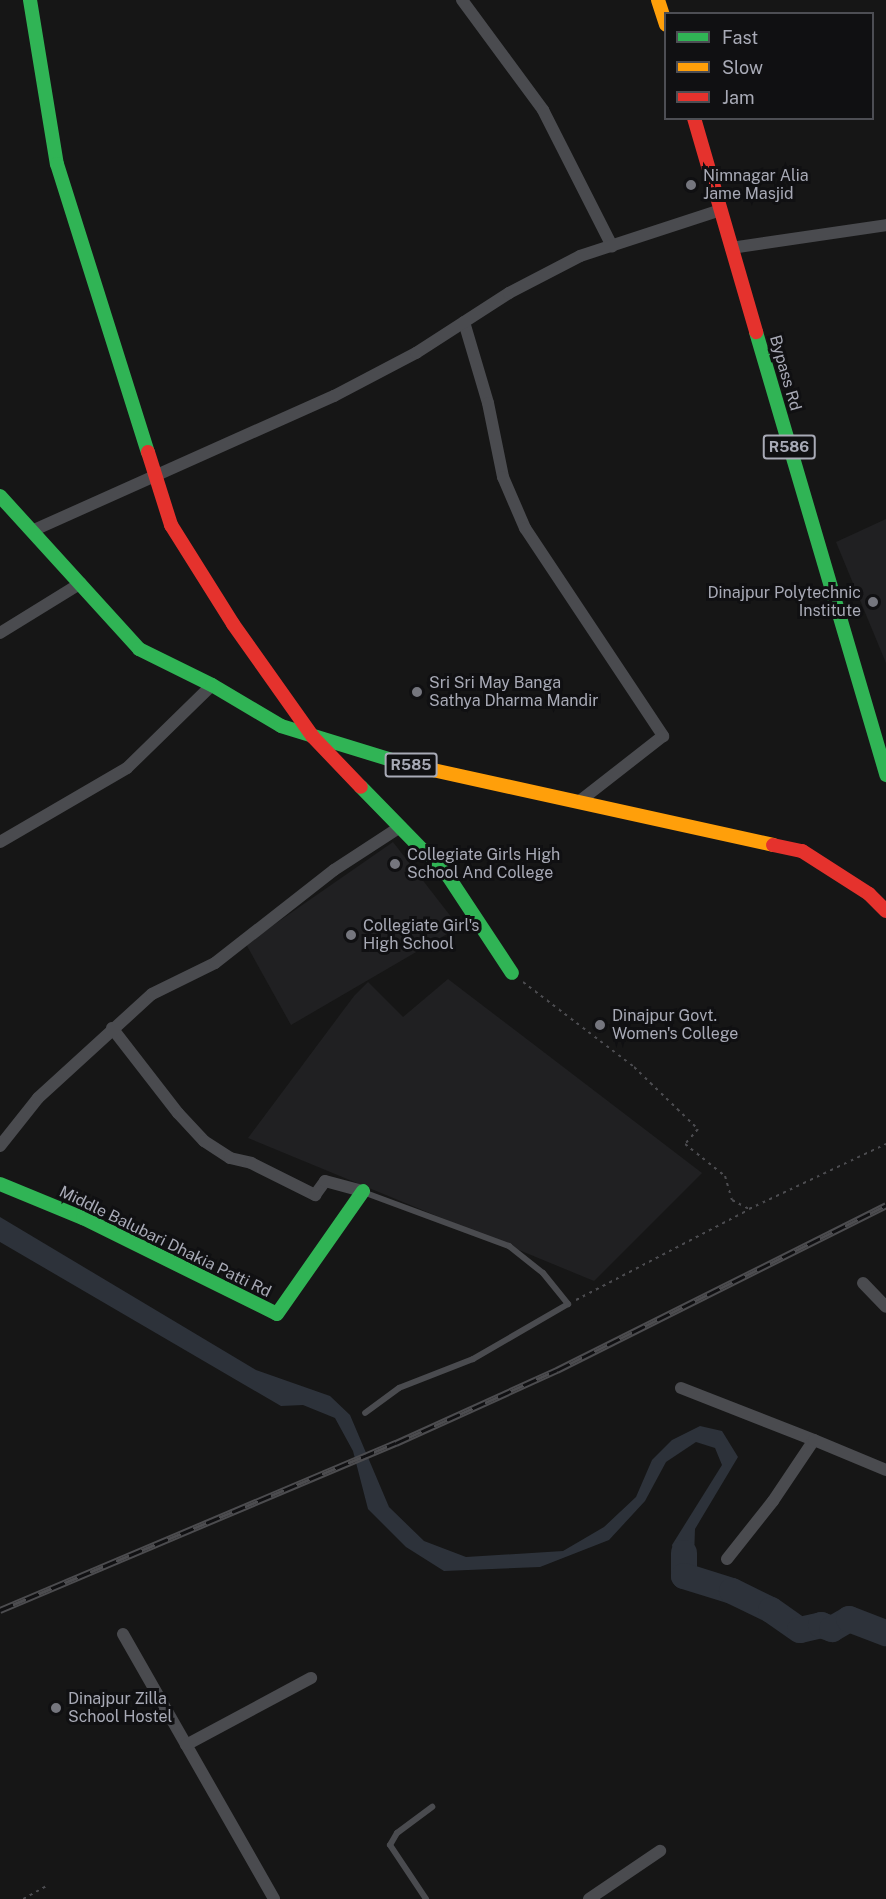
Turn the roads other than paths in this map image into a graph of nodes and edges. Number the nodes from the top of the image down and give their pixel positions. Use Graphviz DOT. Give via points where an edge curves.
graph roads {
  1 [pos="30,0"];
  2 [pos="462,0"];
  3 [pos="658,0"];
  4 [pos="664,19"];
  5 [pos="695,120"];
  6 [pos="721,210"];
  7 [pos="886,225"];
  8 [pos="612,246"];
  9 [pos="731,248"];
  10 [pos="464,322"];
  11 [pos="153,476"];
  12 [pos="0,496"];
  13 [pos="34,530"];
  14 [pos="81,583"];
  15 [pos="0,633"];
  16 [pos="212,685"];
  17 [pos="313,737"];
  18 [pos="886,775"];
  19 [pos="582,800"];
  20 [pos="400,827"];
  21 [pos="0,842"];
  22 [pos="886,911"];
  23 [pos="512,973"];
  24 [pos="112,1028"];
  25 [pos="0,1146"];
  26 [pos="0,1184"];
  27 [pos="363,1191"];
  28 [pos="863,1284"];
  29 [pos="886,1307"];
  30 [pos="681,1388"];
  31 [pos="365,1413"];
  32 [pos="814,1440"];
  33 [pos="886,1470"];
  34 [pos="727,1559"];
  35 [pos="123,1634"];
  36 [pos="311,1678"];
  37 [pos="186,1745"];
  38 [pos="432,1807"];
  39 [pos="660,1851"];
  40 [pos="274,1899"];
  41 [pos="426,1899"];
  42 [pos="589,1899"];
  1 -- 11 [label="main road" via="57,164"];
  2 -- 8 [label="street" via="543,110"];
  3 -- 4 [label="main road"];
  5 -- 6 [label="main road, Bypass Rd / R586"];
  6 -- 8 [label="street"];
  6 -- 9 [label="main road, Bypass Rd / R586"];
  7 -- 9 [label="street"];
  8 -- 10 [label="street" via="580,256"];
  9 -- 18 [label="main road, Bypass Rd / R586"];
  10 -- 11 [label="street" via="416,353 334,396"];
  10 -- 19 [label="street" via="488,404 503,477 525,528 663,736"];
  11 -- 13 [label="street"];
  11 -- 17 [label="main road" via="171,525 233,624"];
  12 -- 13 [label="main road, R585"];
  13 -- 14 [label="main road, R585"];
  14 -- 15 [label="street"];
  14 -- 16 [label="main road, R585" via="139,649"];
  16 -- 17 [label="main road, R585" via="281,726"];
  16 -- 21 [label="street" via="127,768"];
  17 -- 19 [label="main road, R585" via="382,759"];
  17 -- 20 [label="main road"];
  19 -- 22 [label="main road, R585" via="802,851 869,894"];
  20 -- 23 [label="main road" via="447,876"];
  20 -- 24 [label="street" via="334,870 215,963 152,994"];
  24 -- 25 [label="street" via="38,1098"];
  24 -- 27 [label="street" via="178,1113 204,1141 230,1158 251,1163 315,1195 325,1181"];
  26 -- 27 [label="main road, Middle Balubari Dhakia Patti Rd" via="83,1218 277,1314"];
  27 -- 31 [label="lane" via="509,1246 543,1273 568,1304 473,1359 399,1388"];
  28 -- 29 [label="street"];
  30 -- 32 [label="street"];
  32 -- 33 [label="street"];
  32 -- 34 [label="street"];
  35 -- 37 [label="street"];
  36 -- 37 [label="street"];
  37 -- 40 [label="street"];
  38 -- 41 [label="lane" via="397,1833 390,1845"];
  39 -- 42 [label="street"];
}
